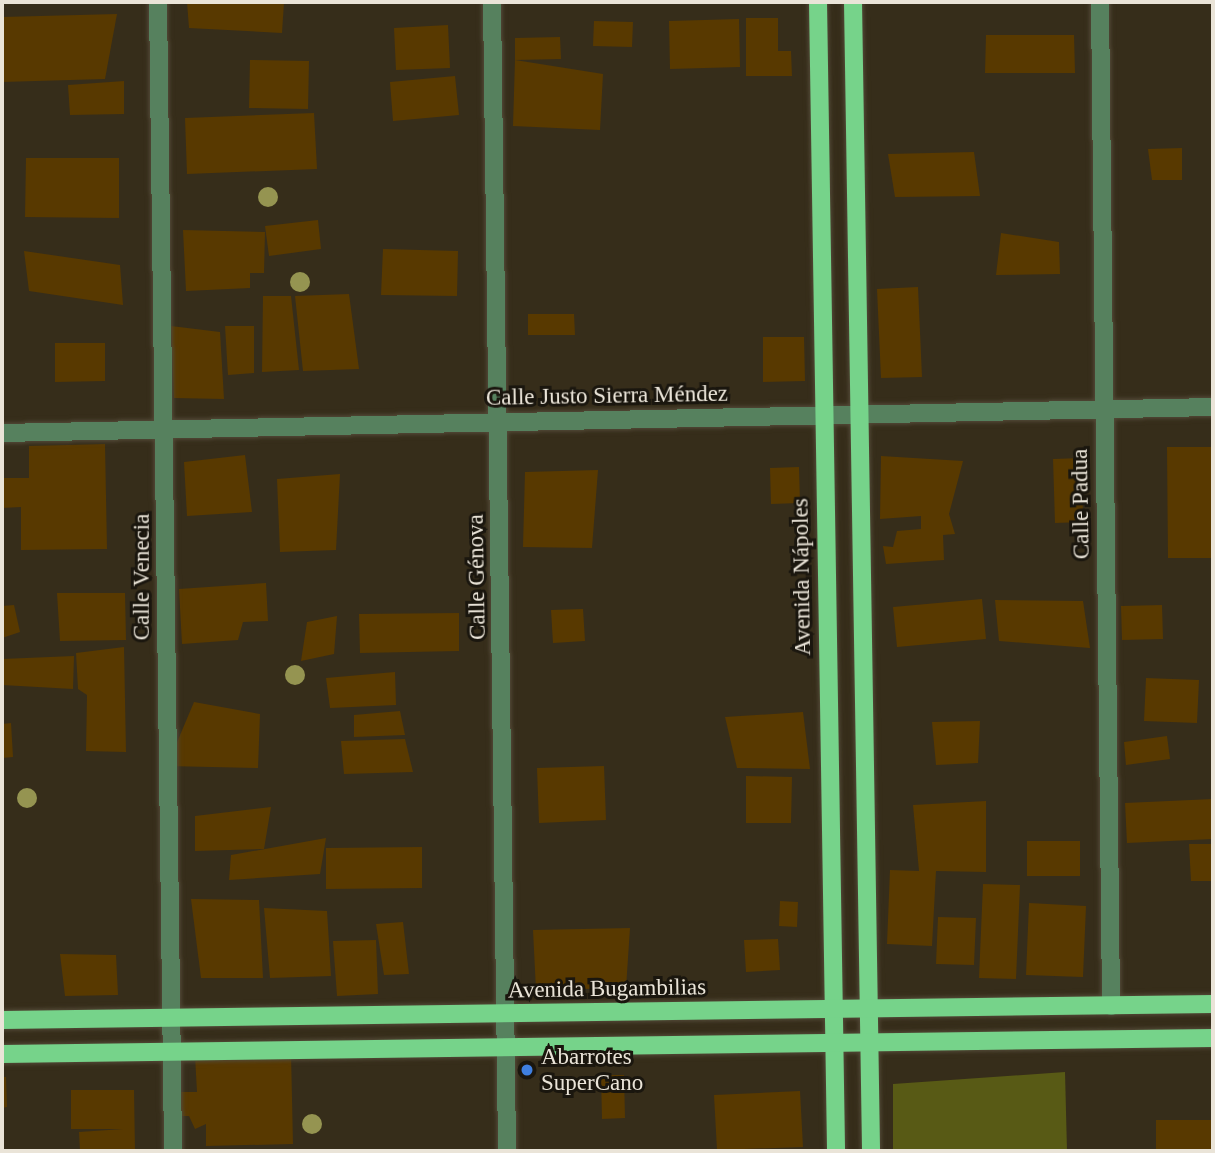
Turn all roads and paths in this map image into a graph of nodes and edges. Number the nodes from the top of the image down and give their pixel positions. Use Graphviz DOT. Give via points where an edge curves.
graph roads {
  1 [pos="158,2"];
  2 [pos="492,2"];
  3 [pos="818,2"];
  4 [pos="853,2"];
  5 [pos="1100,2"];
  6 [pos="1105,406"];
  7 [pos="1213,407"];
  8 [pos="860,415"];
  9 [pos="824,416"];
  10 [pos="499,423"];
  11 [pos="166,429"];
  12 [pos="2,432"];
  13 [pos="1213,1004"];
  14 [pos="1111,1006"];
  15 [pos="869,1010"];
  16 [pos="834,1011"];
  17 [pos="508,1015"];
  18 [pos="169,1018"];
  19 [pos="2,1020"];
  20 [pos="1213,1038"];
  21 [pos="834,1043"];
  22 [pos="869,1043"];
  23 [pos="505,1047"];
  24 [pos="171,1052"];
  25 [pos="2,1054"];
  26 [pos="173,1151"];
  27 [pos="507,1151"];
  28 [pos="836,1151"];
  29 [pos="871,1151"];
  1 -- 11 [label="street, Calle Venecia"];
  2 -- 10 [label="street, Calle Génova"];
  3 -- 9 [label="main road, Avenida Nápoles"];
  4 -- 8 [label="main road"];
  5 -- 6 [label="street, Calle Padua"];
  6 -- 7 [label="street, Calle Justo Sierra Méndez"];
  6 -- 8 [label="street, Calle Justo Sierra Méndez"];
  6 -- 14 [label="street, Calle Padua"];
  8 -- 9 [label="street, Calle Justo Sierra Méndez"];
  8 -- 15 [label="main road"];
  9 -- 10 [label="street, Calle Justo Sierra Méndez"];
  9 -- 16 [label="main road, Avenida Nápoles"];
  10 -- 11 [label="street, Calle Justo Sierra Méndez"];
  10 -- 17 [label="street, Calle Génova"];
  11 -- 12 [label="street, Calle Justo Sierra Méndez"];
  11 -- 18 [label="street, Calle Venecia"];
  13 -- 14 [label="main road, Avenida Bugambilias"];
  14 -- 15 [label="main road, Avenida Bugambilias"];
  15 -- 16 [label="main road, Avenida Bugambilias"];
  15 -- 22 [label="main road"];
  16 -- 17 [label="main road, Avenida Bugambilias"];
  16 -- 21 [label="main road, Avenida Nápoles"];
  17 -- 18 [label="main road, Avenida Bugambilias"];
  17 -- 23 [label="street, Calle Génova"];
  18 -- 19 [label="main road, Avenida Bugambilias"];
  18 -- 24 [label="street, Calle Venecia"];
  20 -- 22 [label="main road"];
  21 -- 22 [label="main road"];
  21 -- 23 [label="main road"];
  21 -- 28 [label="main road, Avenida Nápoles"];
  22 -- 29 [label="main road"];
  23 -- 24 [label="main road"];
  23 -- 27 [label="street, Calle Génova"];
  24 -- 25 [label="main road"];
  24 -- 26 [label="street, Calle Venecia"];
}
